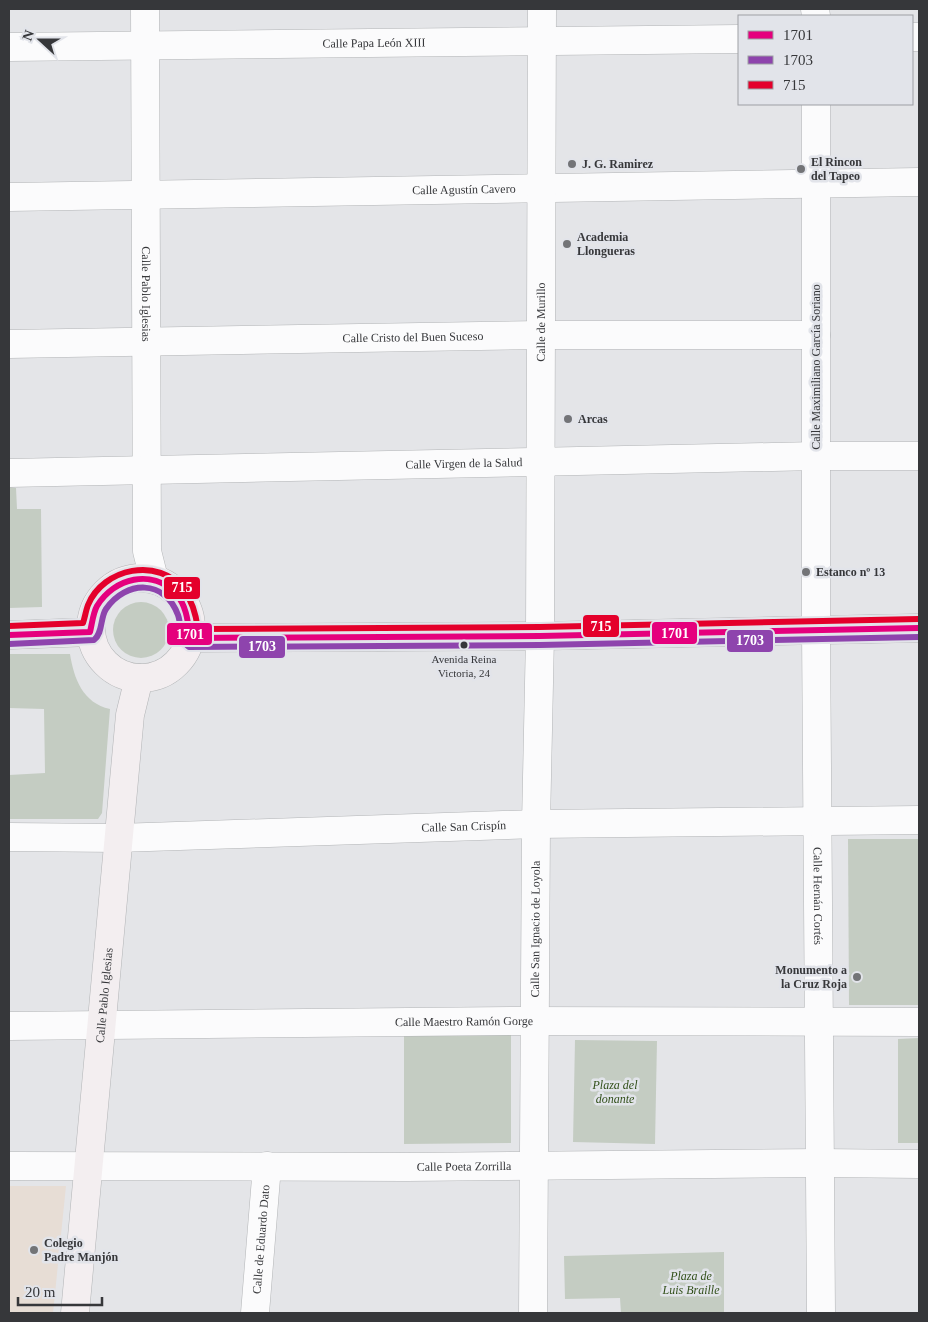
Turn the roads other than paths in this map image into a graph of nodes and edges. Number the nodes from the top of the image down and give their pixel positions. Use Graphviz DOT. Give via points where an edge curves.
graph roads {
  1 [pos="145,9"];
  2 [pos="542,9"];
  3 [pos="738,39"];
  4 [pos="542,43"];
  5 [pos="145,44"];
  6 [pos="9,46"];
  7 [pos="816,105"];
  8 [pos="919,182"];
  9 [pos="816,184"];
  10 [pos="542,187"];
  11 [pos="147,196"];
  12 [pos="9,197"];
  13 [pos="541,335"];
  14 [pos="816,335"];
  15 [pos="146,342"];
  16 [pos="9,344"];
  17 [pos="816,456"];
  18 [pos="919,456"];
  19 [pos="540,461"];
  20 [pos="147,470"];
  21 [pos="9,472"];
  22 [pos="154,579"];
  23 [pos="919,628"];
  24 [pos="816,630"];
  25 [pos="90,632"];
  26 [pos="9,636"];
  27 [pos="540,636"];
  28 [pos="190,638"];
  29 [pos="139,678"];
  30 [pos="919,820"];
  31 [pos="818,821"];
  32 [pos="536,824"];
  33 [pos="9,837"];
  34 [pos="118,838"];
  35 [pos="535,1022"];
  36 [pos="919,1022"];
  37 [pos="819,1023"];
  38 [pos="102,1024"];
  39 [pos="9,1026"];
  40 [pos="820,1163"];
  41 [pos="534,1164"];
  42 [pos="919,1164"];
  43 [pos="9,1166"];
  44 [pos="266,1166"];
  45 [pos="88,1167"];
  46 [pos="75,1313"];
  47 [pos="255,1313"];
  48 [pos="533,1313"];
  49 [pos="821,1313"];
  1 -- 5 [label="street, Calle Pablo Iglesias"];
  2 -- 4 [label="street, Calle de Murillo"];
  3 -- 4 [label="street, Calle Papa León XIII"];
  4 -- 5 [label="street, Calle Papa León XIII"];
  4 -- 10 [label="street, Calle de Murillo"];
  5 -- 6 [label="street, Calle Papa León XIII"];
  5 -- 11 [label="street, Calle Pablo Iglesias"];
  7 -- 9 [label="street, Calle Maximiliano García Soriano"];
  8 -- 9 [label="street, Calle Agustín Cavero"];
  9 -- 10 [label="street, Calle Agustín Cavero"];
  9 -- 14 [label="street, Calle Maximiliano García Soriano"];
  10 -- 11 [label="street, Calle Agustín Cavero"];
  10 -- 13 [label="street, Calle de Murillo"];
  11 -- 12 [label="street, Calle Agustín Cavero"];
  11 -- 15 [label="street, Calle Pablo Iglesias"];
  13 -- 14 [label="street, Calle Cristo del Buen Suceso"];
  13 -- 15 [label="street, Calle Cristo del Buen Suceso"];
  13 -- 19 [label="street, Calle de Murillo"];
  14 -- 17 [label="street, Calle Maximiliano García Soriano"];
  15 -- 16 [label="street, Calle Cristo del Buen Suceso"];
  15 -- 20 [label="street, Calle Pablo Iglesias"];
  17 -- 18 [label="street, Calle Virgen de la Salud"];
  17 -- 19 [label="street, Calle Virgen de la Salud"];
  17 -- 24 [label="street, Calle Maximiliano García Soriano"];
  19 -- 20 [label="street, Calle Virgen de la Salud"];
  19 -- 27 [label="street, Calle de Murillo"];
  20 -- 21 [label="street, Calle Virgen de la Salud"];
  20 -- 22 [label="street, Calle Pablo Iglesias" via="147,551"];
  22 -- 25 [label="street" via="122,580 108,589 94,609"];
  22 -- 28 [label="street" via="168,585 180,596 191,623"];
  23 -- 24 [label="street"];
  24 -- 27 [label="street"];
  24 -- 31 [label="street, Calle Hernán Cortés"];
  25 -- 26 [label="street"];
  25 -- 29 [label="street" via="93,645 108,667 119,674"];
  27 -- 28 [label="street"];
  27 -- 32 [label="street, Calle San Ignacio de Loyola"];
  28 -- 29 [label="street" via="177,663 166,672"];
  29 -- 34 [label="street, Calle Pablo Iglesias" via="130,715"];
  30 -- 31 [label="street, Calle San Crispín"];
  31 -- 32 [label="street, Calle San Crispín"];
  31 -- 37 [label="street, Calle Hernán Cortés"];
  32 -- 34 [label="street, Calle San Crispín"];
  32 -- 35 [label="street, Calle San Ignacio de Loyola"];
  33 -- 34 [label="street, Calle San Crispín"];
  34 -- 38 [label="street, Calle Pablo Iglesias"];
  35 -- 37 [label="street, Calle Maestro Ramón Gorge"];
  35 -- 38 [label="street, Calle Maestro Ramón Gorge"];
  35 -- 41 [label="street, Calle San Ignacio de Loyola"];
  36 -- 37 [label="street, Calle Maestro Ramón Gorge"];
  37 -- 40 [label="street, Calle Hernán Cortés"];
  38 -- 39 [label="street, Calle Maestro Ramón Gorge"];
  38 -- 45 [label="street, Calle Pablo Iglesias"];
  40 -- 41 [label="street, Calle Poeta Zorrilla"];
  40 -- 42 [label="street, Calle Poeta Zorrilla"];
  40 -- 49 [label="street, Calle Hernán Cortés"];
  41 -- 44 [label="street, Calle Poeta Zorrilla"];
  41 -- 48 [label="street, Calle San Ignacio de Loyola"];
  43 -- 45 [label="street, Calle Poeta Zorrilla"];
  44 -- 45 [label="street, Calle Poeta Zorrilla"];
  44 -- 47 [label="street, Calle de Eduardo Dato"];
  45 -- 46 [label="street, Calle Pablo Iglesias"];
}
